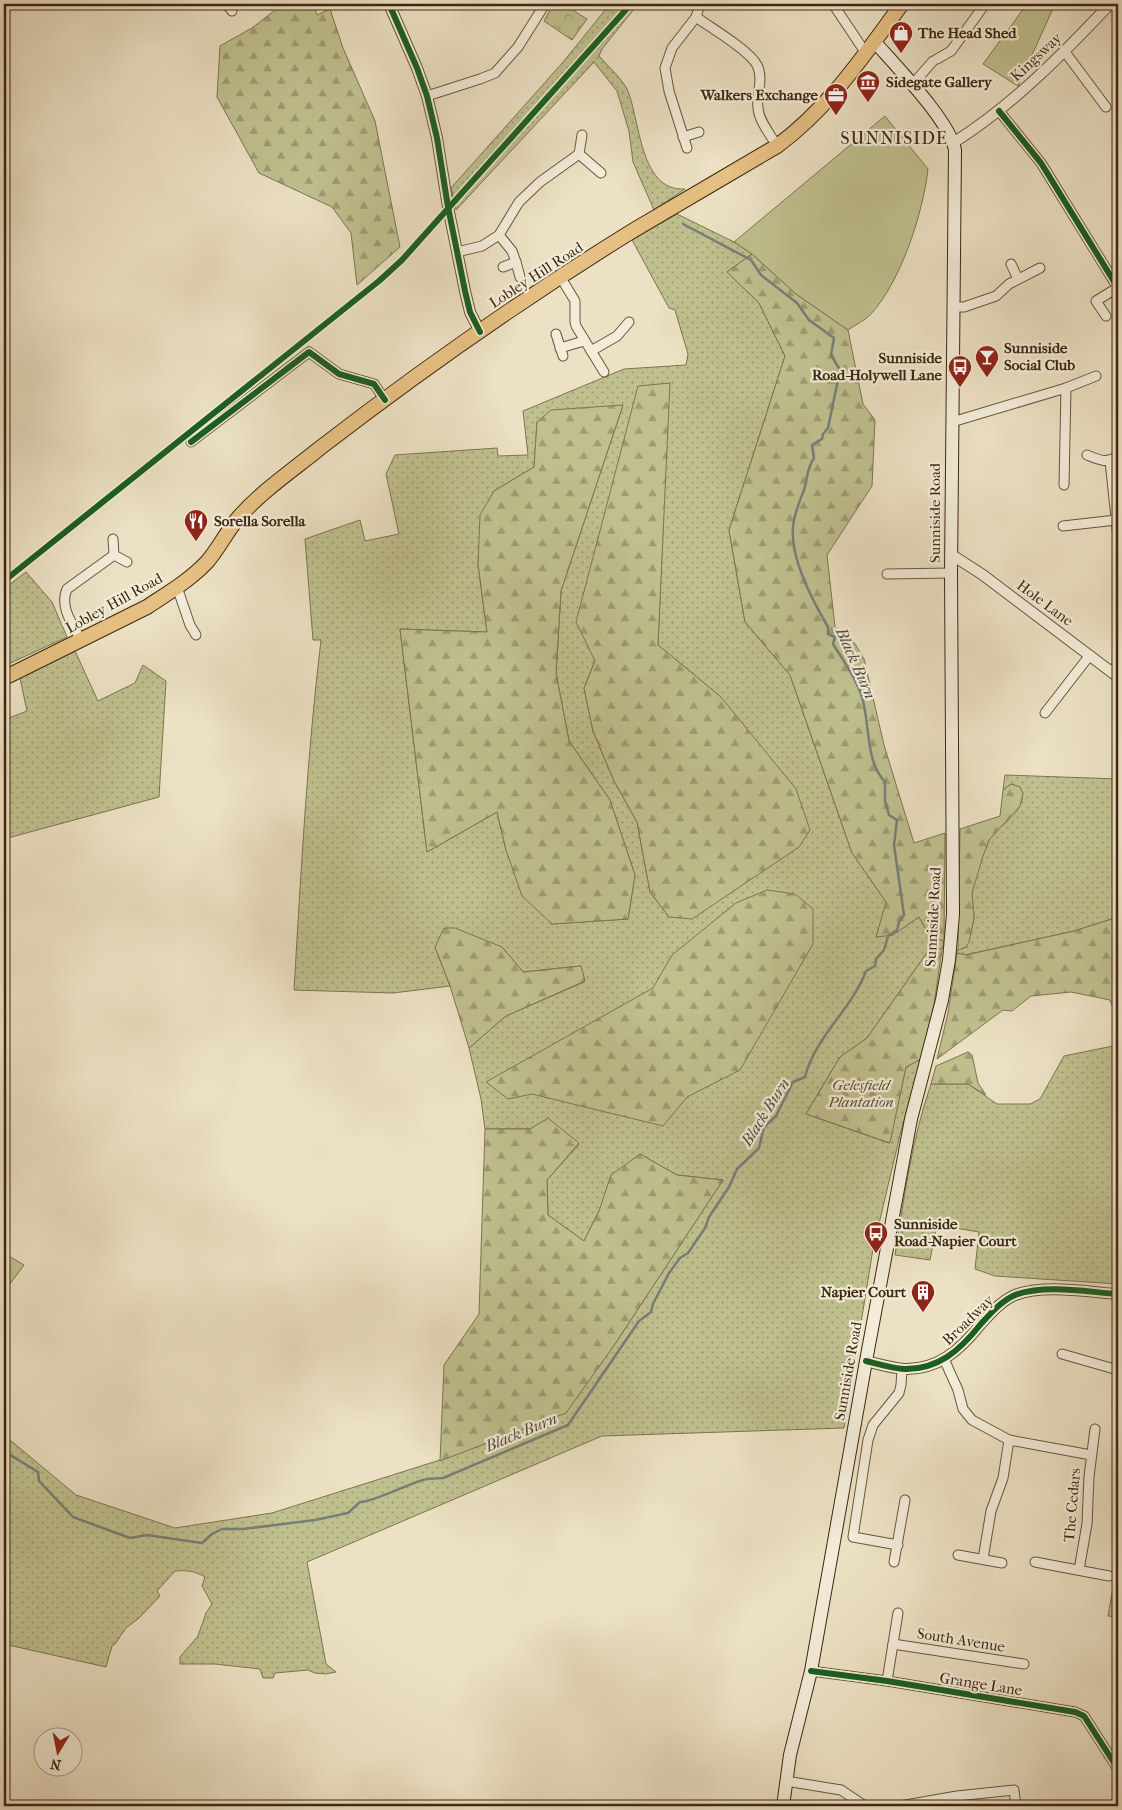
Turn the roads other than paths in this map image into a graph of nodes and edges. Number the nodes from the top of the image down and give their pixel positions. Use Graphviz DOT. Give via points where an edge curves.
graph roads {
  1 [pos="389,4"];
  2 [pos="544,4"];
  3 [pos="700,4"];
  4 [pos="833,4"];
  5 [pos="902,4"];
  6 [pos="986,4"];
  7 [pos="1110,4"];
  8 [pos="696,17"];
  9 [pos="874,41"];
  10 [pos="864,52"];
  11 [pos="1065,52"];
  12 [pos="912,85"];
  13 [pos="427,96"];
  14 [pos="1106,107"];
  15 [pos="999,111"];
  16 [pos="699,132"];
  17 [pos="582,135"];
  18 [pos="683,137"];
  19 [pos="954,143"];
  20 [pos="777,146"];
  21 [pos="687,148"];
  22 [pos="579,154"];
  23 [pos="602,174"];
  24 [pos="499,235"];
  25 [pos="457,252"];
  26 [pos="516,262"];
  27 [pos="1011,264"];
  28 [pos="503,267"];
  29 [pos="1040,268"];
  30 [pos="520,277"];
  31 [pos="561,278"];
  32 [pos="1018,280"];
  33 [pos="1118,288"];
  34 [pos="955,307"];
  35 [pos="1106,316"];
  36 [pos="629,322"];
  37 [pos="480,332"];
  38 [pos="556,334"];
  39 [pos="584,341"];
  40 [pos="591,351"];
  41 [pos="604,372"];
  42 [pos="1096,376"];
  43 [pos="1066,388"];
  44 [pos="385,400"];
  45 [pos="952,422"];
  46 [pos="192,442"];
  47 [pos="1087,455"];
  48 [pos="1114,459"];
  49 [pos="1064,485"];
  50 [pos="1116,520"];
  51 [pos="1063,526"];
  52 [pos="1118,537"];
  53 [pos="113,539"];
  54 [pos="952,555"];
  55 [pos="114,556"];
  56 [pos="127,562"];
  57 [pos="951,573"];
  58 [pos="887,574"];
  59 [pos="177,587"];
  60 [pos="196,635"];
  61 [pos="81,640"];
  62 [pos="1090,655"];
  63 [pos="1116,671"];
  64 [pos="4,678"];
  65 [pos="1045,713"];
  66 [pos="1118,1294"];
  67 [pos="1062,1354"];
  68 [pos="944,1359"];
  69 [pos="866,1361"];
  70 [pos="902,1368"];
  71 [pos="1118,1370"];
  72 [pos="1095,1429"];
  73 [pos="1009,1440"];
  74 [pos="1091,1456"];
  75 [pos="905,1500"];
  76 [pos="898,1545"];
  77 [pos="958,1555"];
  78 [pos="983,1559"];
  79 [pos="894,1562"];
  80 [pos="1035,1562"];
  81 [pos="1002,1563"];
  82 [pos="1079,1570"];
  83 [pos="1109,1576"];
  84 [pos="898,1613"];
  85 [pos="893,1644"];
  86 [pos="1024,1664"];
  87 [pos="811,1671"];
  88 [pos="887,1681"];
  89 [pos="1118,1769"];
  90 [pos="786,1781"];
  91 [pos="956,1796"];
  92 [pos="783,1806"];
  93 [pos="865,1806"];
  94 [pos="900,1806"];
  95 [pos="958,1806"];
  96 [pos="1016,1806"];
  1 -- 13 [label="street"];
  2 -- 13 [label="street" via="518,47 495,73"];
  3 -- 8 [label="street"];
  4 -- 10 [label="street"];
  5 -- 9 [label="highway, Lobley Hill Road"];
  6 -- 12 [label="street" via="951,51 935,60"];
  7 -- 11 [label="street, Kingsway"];
  8 -- 18 [label="street" via="672,48 665,68"];
  8 -- 20 [label="street" via="751,57 758,67 758,113"];
  9 -- 10 [label="highway, Lobley Hill Road"];
  9 -- 12 [label="main road, Sunniside Road"];
  10 -- 20 [label="highway, Lobley Hill Road" via="832,96"];
  11 -- 14 [label="street"];
  11 -- 15 [label="street, Kingsway"];
  12 -- 19 [label="main road, Sunniside Road" via="948,130"];
  13 -- 25 [label="street"];
  15 -- 19 [label="street, Kingsway"];
  15 -- 33 [label="street" via="1041,163"];
  16 -- 18 [label="street"];
  17 -- 22 [label="street"];
  18 -- 21 [label="street"];
  19 -- 34 [label="main road, Sunniside Road"];
  20 -- 31 [label="highway, Lobley Hill Road" via="633,231"];
  22 -- 23 [label="street"];
  22 -- 24 [label="street" via="540,182 520,202"];
  24 -- 25 [label="street" via="482,246"];
  24 -- 26 [label="street" via="512,250"];
  25 -- 37 [label="street" via="470,312"];
  26 -- 28 [label="street"];
  26 -- 30 [label="street"];
  27 -- 32 [label="street"];
  29 -- 32 [label="street"];
  31 -- 37 [label="highway, Lobley Hill Road"];
  31 -- 39 [label="street" via="575,301 574,322"];
  32 -- 34 [label="street" via="996,296"];
  33 -- 35 [label="street" via="1096,301"];
  34 -- 45 [label="main road, Sunniside Road"];
  36 -- 40 [label="street" via="617,336"];
  37 -- 44 [label="highway, Lobley Hill Road"];
  38 -- 39 [label="street" via="562,352"];
  39 -- 40 [label="street"];
  40 -- 41 [label="street"];
  42 -- 43 [label="street"];
  43 -- 45 [label="street"];
  43 -- 49 [label="street"];
  44 -- 46 [label="street" via="374,384 339,374 309,352"];
  44 -- 59 [label="highway, Lobley Hill Road" via="256,501 207,562"];
  45 -- 54 [label="main road, Sunniside Road"];
  47 -- 48 [label="street" via="1096,459"];
  48 -- 50 [label="street"];
  50 -- 51 [label="street"];
  50 -- 52 [label="street"];
  53 -- 55 [label="street"];
  54 -- 57 [label="main road, Sunniside Road"];
  54 -- 62 [label="street, Hole Lane"];
  55 -- 56 [label="street"];
  55 -- 61 [label="street" via="67,589 64,595 65,607"];
  57 -- 58 [label="street"];
  57 -- 69 [label="main road, Sunniside Road" via="953,895 949,960 937,1023 911,1119"];
  59 -- 60 [label="street"];
  59 -- 61 [label="highway, Lobley Hill Road" via="147,607"];
  61 -- 64 [label="highway, Lobley Hill Road"];
  62 -- 63 [label="street, Hole Lane"];
  62 -- 65 [label="street"];
  66 -- 68 [label="street, Broadway" via="1047,1290 1014,1296 989,1315 967,1341"];
  67 -- 71 [label="street"];
  68 -- 70 [label="street, Broadway" via="924,1367"];
  68 -- 73 [label="street, The Cedars" via="963,1409 972,1420"];
  69 -- 70 [label="street, Broadway"];
  69 -- 87 [label="main road, Sunniside Road"];
  70 -- 76 [label="street" via="899,1393 873,1425 868,1440 853,1537"];
  72 -- 74 [label="street"];
  73 -- 74 [label="street, The Cedars"];
  73 -- 78 [label="street"];
  74 -- 82 [label="street, The Cedars"];
  75 -- 76 [label="street"];
  76 -- 79 [label="street"];
  77 -- 78 [label="street"];
  78 -- 81 [label="street"];
  80 -- 82 [label="street"];
  82 -- 83 [label="street"];
  84 -- 85 [label="street"];
  85 -- 86 [label="street, South Avenue"];
  85 -- 88 [label="street"];
  87 -- 88 [label="street, Grange Lane"];
  87 -- 90 [label="main road, Sunniside Road"];
  88 -- 89 [label="street, Grange Lane" via="1081,1714"];
  90 -- 92 [label="main road, Sunniside Road"];
  90 -- 93 [label="street" via="841,1790"];
  91 -- 94 [label="street"];
  91 -- 95 [label="street"];
  91 -- 96 [label="street" via="1014,1790"];
}
